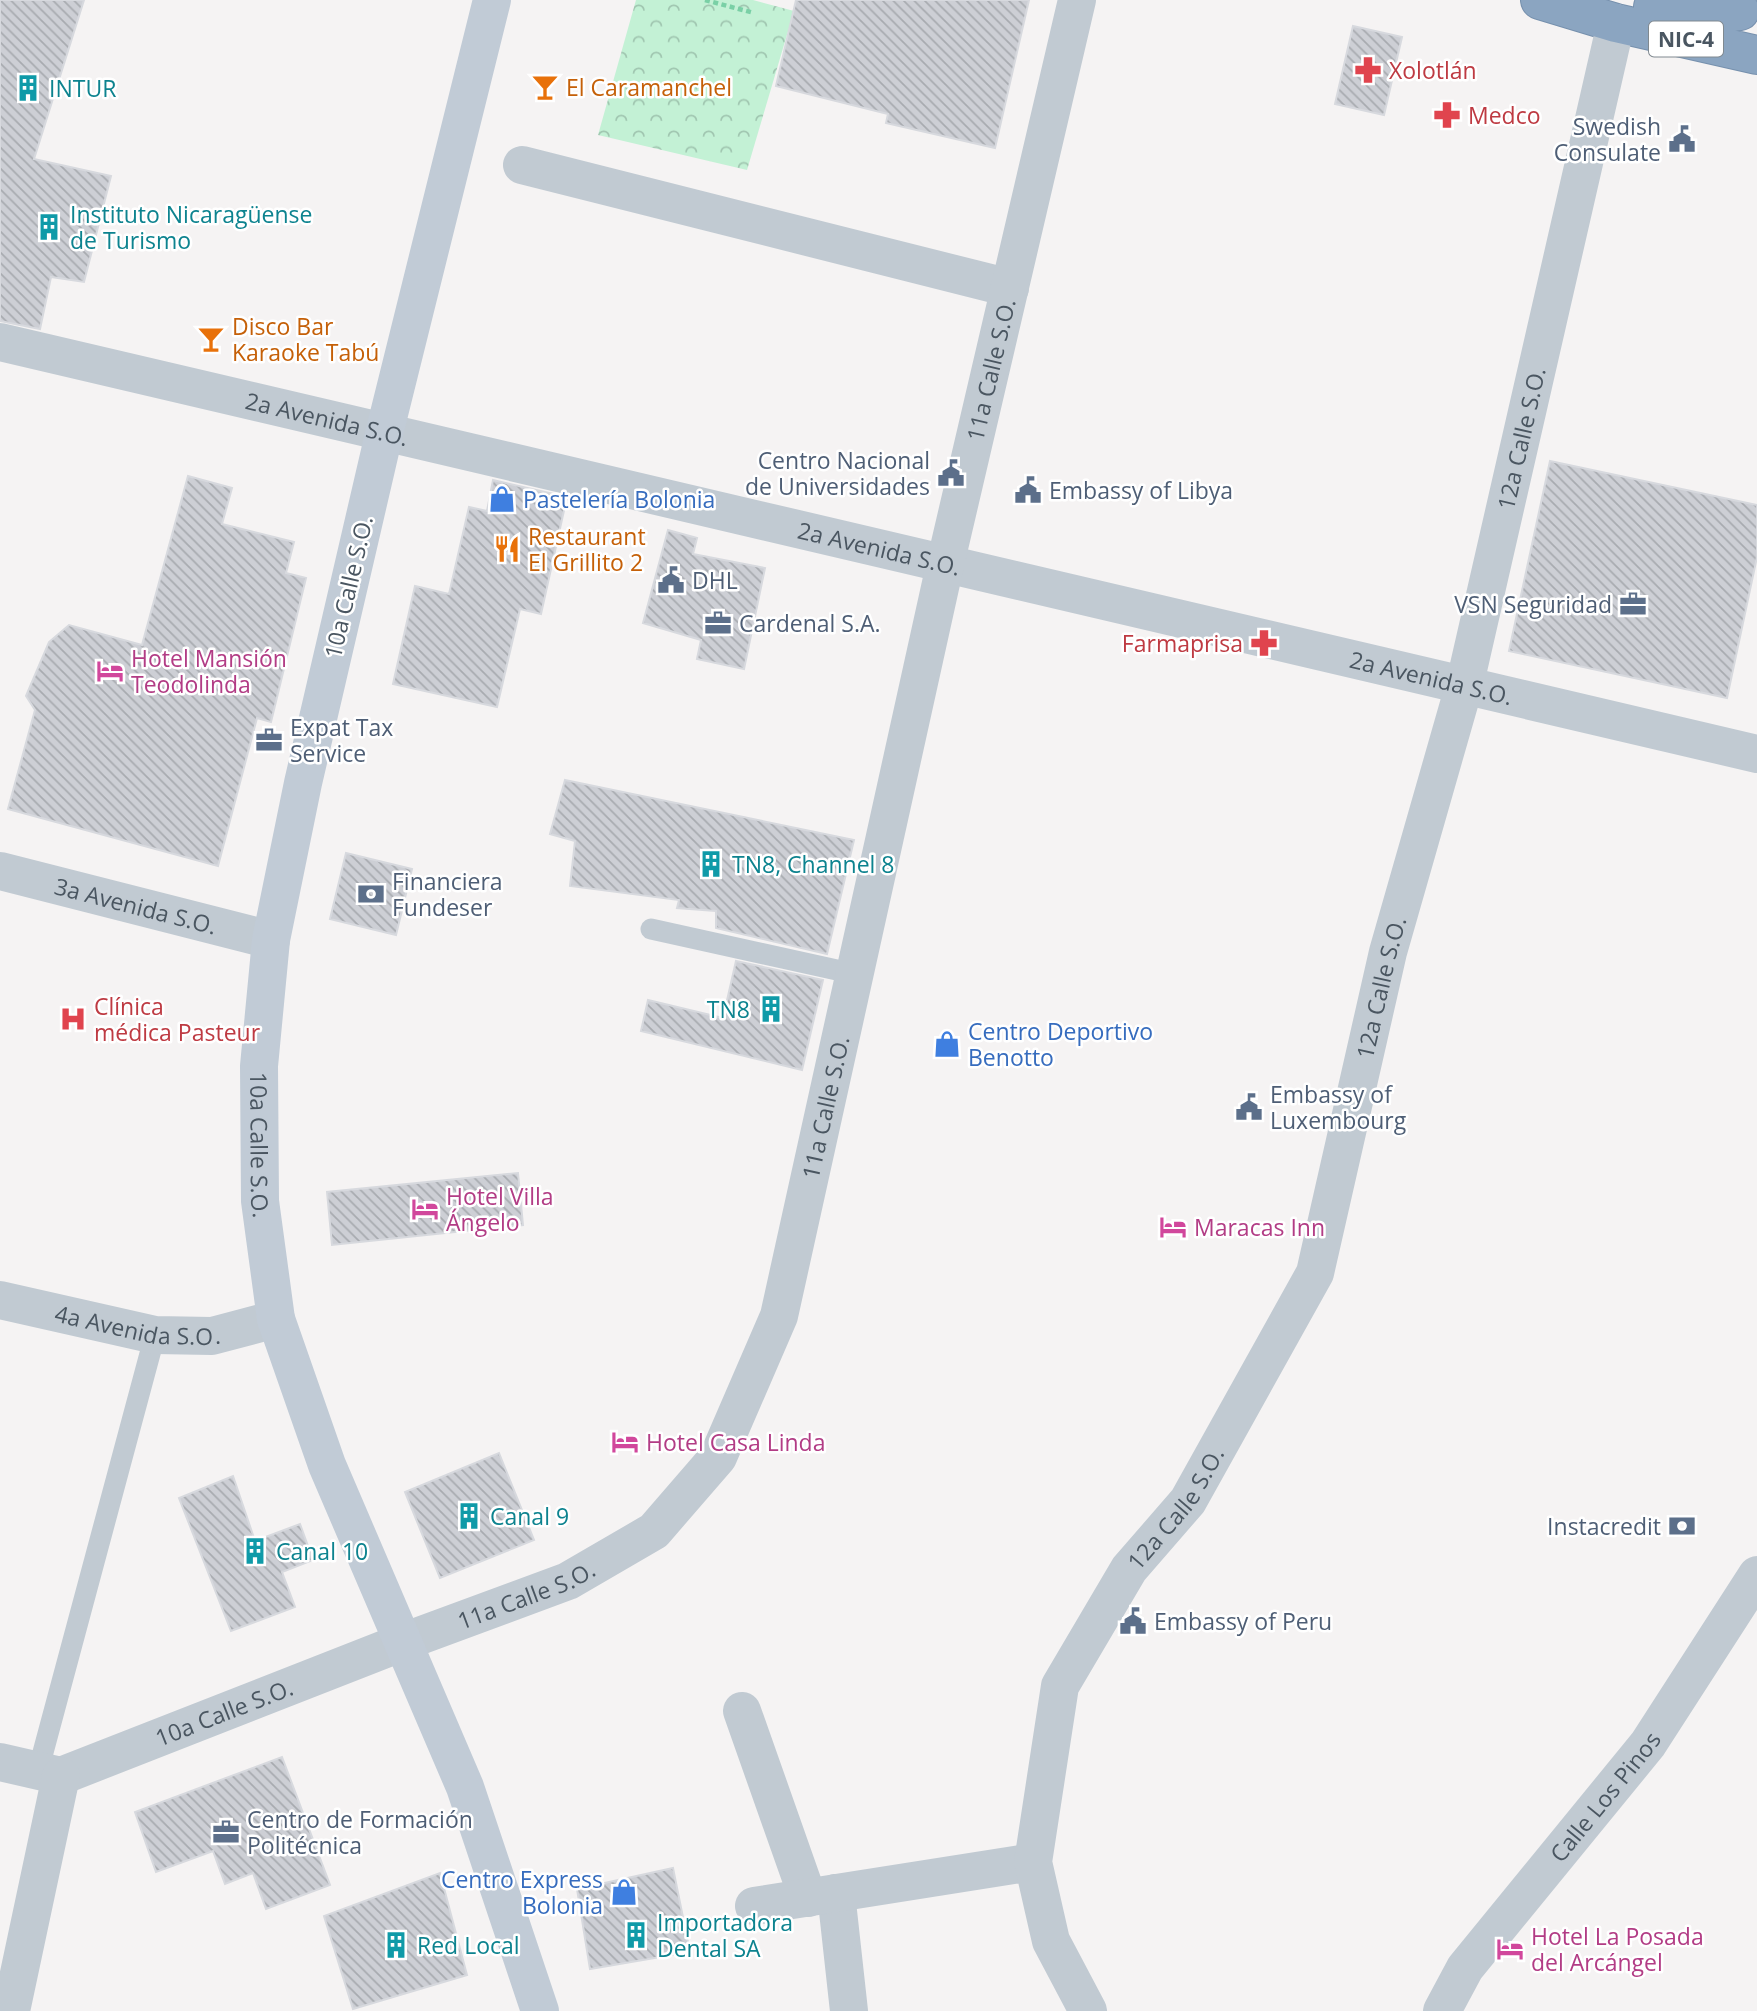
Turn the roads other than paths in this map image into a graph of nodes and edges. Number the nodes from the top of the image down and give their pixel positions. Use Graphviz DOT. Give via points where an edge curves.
graph roads {
  1 [pos="492,0"];
  2 [pos="1077,0"];
  3 [pos="1540,0"];
  4 [pos="1685,0"];
  5 [pos="1749,12"];
  6 [pos="1616,23"];
  7 [pos="1757,55"];
  8 [pos="522,165"];
  9 [pos="1010,288"];
  10 [pos="0,342"];
  11 [pos="385,430"];
  12 [pos="945,565"];
  13 [pos="1465,683"];
  14 [pos="1757,754"];
  15 [pos="0,871"];
  16 [pos="651,929"];
  17 [pos="271,940"];
  18 [pos="855,974"];
  19 [pos="0,1300"];
  20 [pos="276,1319"];
  21 [pos="155,1335"];
  22 [pos="1757,1575"];
  23 [pos="403,1642"];
  24 [pos="742,1711"];
  25 [pos="0,1762"];
  26 [pos="50,1773"];
  27 [pos="1033,1862"];
  28 [pos="822,1895"];
  29 [pos="754,1906"];
  30 [pos="11,2011"];
  31 [pos="540,2011"];
  32 [pos="849,2011"];
  33 [pos="1088,2011"];
  34 [pos="1442,2011"];
  1 -- 11 [label="street, 10a Calle S.O."];
  2 -- 9 [label="street, 11a Calle S.O."];
  3 -- 6 [label="highway, NIC-4"];
  4 -- 5 [label="highway, NIC-4"];
  5 -- 6 [label="highway" via="1701,15 1633,4"];
  6 -- 7 [label="highway, NIC-4"];
  6 -- 13 [label="street, 12a Calle S.O."];
  8 -- 9 [label="street"];
  9 -- 12 [label="street, 11a Calle S.O."];
  10 -- 11 [label="street, 2a Avenida S.O."];
  11 -- 12 [label="street, 2a Avenida S.O."];
  11 -- 17 [label="street, 10a Calle S.O."];
  12 -- 13 [label="street, 2a Avenida S.O."];
  12 -- 18 [label="street, 11a Calle S.O."];
  13 -- 14 [label="street, 2a Avenida S.O."];
  13 -- 27 [label="street, 12a Calle S.O." via="1388,952 1315,1272 1188,1501 1129,1569 1060,1686"];
  15 -- 17 [label="street, 3a Avenida S.O."];
  16 -- 18 [label="lane"];
  17 -- 20 [label="street, 10a Calle S.O." via="258,1066 260,1201"];
  18 -- 23 [label="street, 11a Calle S.O." via="779,1316 718,1457 654,1531 590,1569"];
  19 -- 21 [label="street, 4a Avenida S.O."];
  20 -- 21 [label="street, 4a Avenida S.O." via="212,1336"];
  20 -- 23 [label="street, 10a Calle S.O." via="327,1465"];
  21 -- 26 [label="lane"];
  22 -- 34 [label="street, Calle Los Pinos" via="1648,1744 1465,1968"];
  23 -- 26 [label="street, 10a Calle S.O."];
  23 -- 31 [label="street" via="465,1787"];
  24 -- 28 [label="street"];
  25 -- 26 [label="street"];
  26 -- 30 [label="street"];
  27 -- 28 [label="street"];
  27 -- 33 [label="street, 12a Calle S.O." via="1051,1941"];
  28 -- 29 [label="street"];
  28 -- 32 [label="street"];
}
